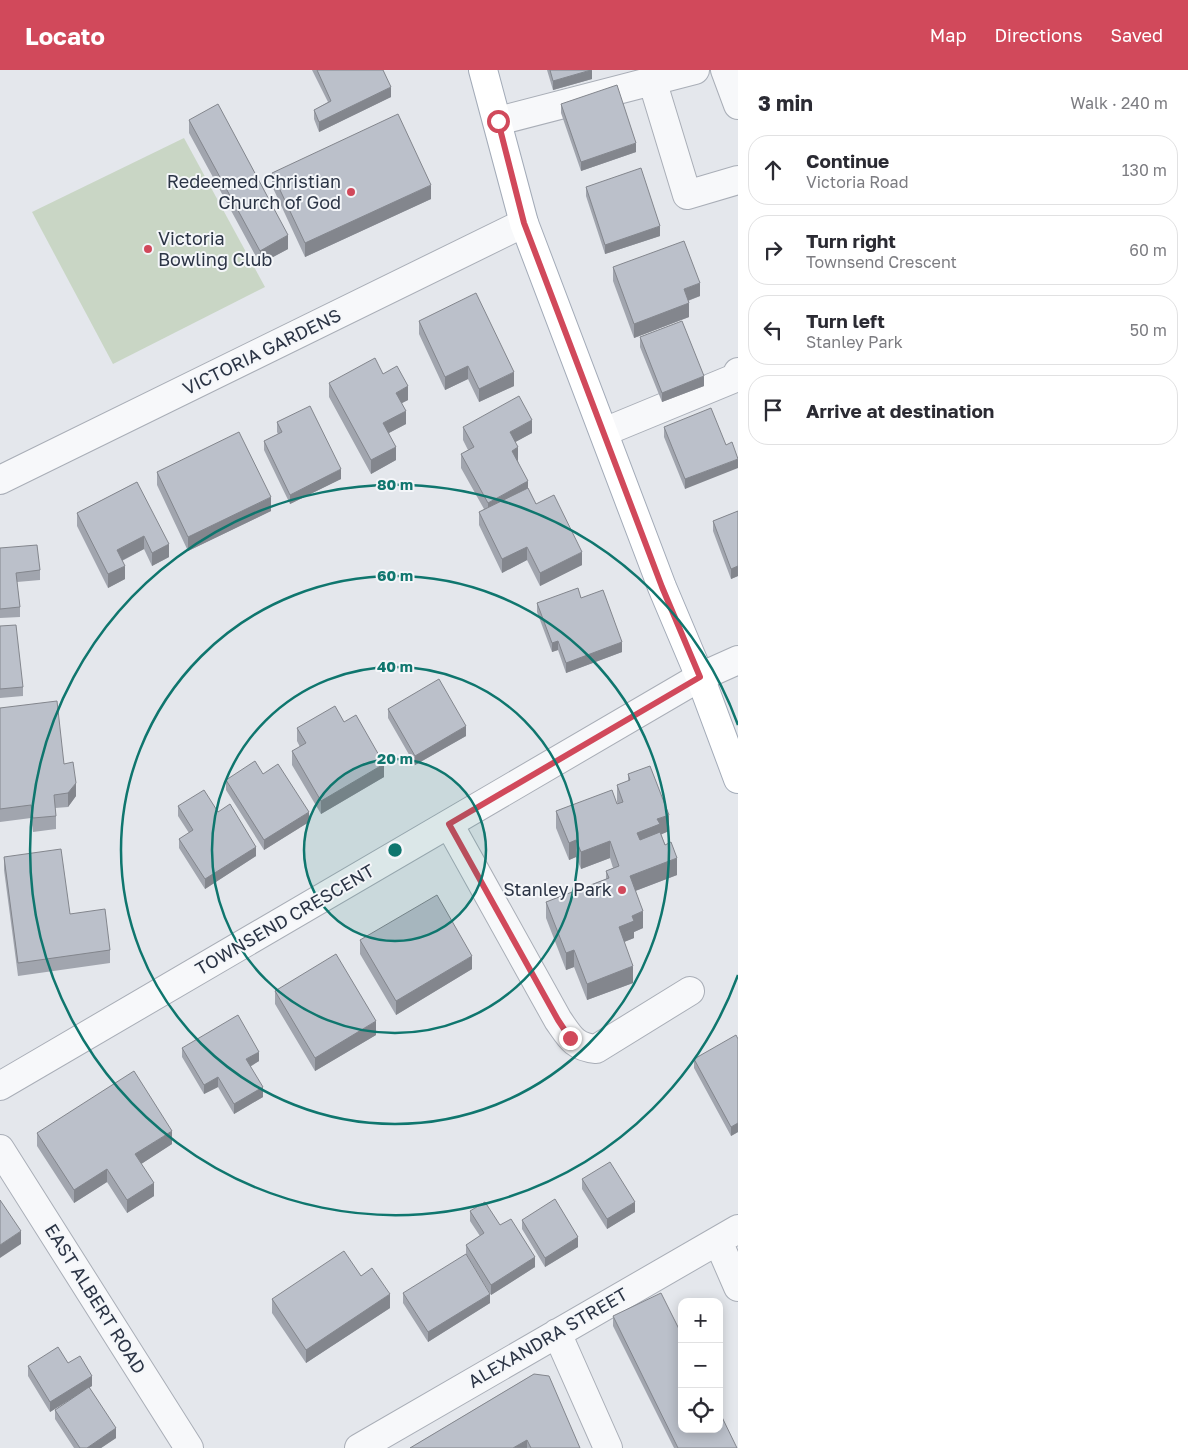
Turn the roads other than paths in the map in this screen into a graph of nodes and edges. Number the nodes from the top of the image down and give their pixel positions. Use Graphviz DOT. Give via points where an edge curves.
graph roads {
  1 [pos="483,70"];
  2 [pos="695,70"];
  3 [pos="725,70"];
  4 [pos="652,80"];
  5 [pos="738,105"];
  6 [pos="498,121"];
  7 [pos="738,180"];
  8 [pos="524,223"];
  9 [pos="738,372"];
  10 [pos="604,432"];
  11 [pos="0,480"];
  12 [pos="738,660"];
  13 [pos="700,677"];
  14 [pos="738,779"];
  15 [pos="449,824"];
  16 [pos="690,991"];
  17 [pos="0,1086"];
  18 [pos="0,1149"];
  19 [pos="728,1235"];
  20 [pos="738,1287"];
  21 [pos="557,1333"];
  22 [pos="189,1448"];
  23 [pos="359,1448"];
  24 [pos="608,1448"];
  1 -- 6 [label="main road"];
  2 -- 4 [label="street"];
  3 -- 5 [label="street"];
  4 -- 6 [label="street"];
  4 -- 7 [label="street" via="687,195"];
  6 -- 8 [label="main road"];
  8 -- 10 [label="main road"];
  8 -- 11 [label="street, VICTORIA GARDENS"];
  9 -- 10 [label="street" via="735,378"];
  10 -- 13 [label="main road" via="662,587"];
  12 -- 13 [label="street, TOWNSEND CRESCENT"];
  13 -- 14 [label="main road"];
  13 -- 15 [label="street, TOWNSEND CRESCENT"];
  15 -- 16 [label="street" via="558,1020 570,1038 584,1048 596,1049"];
  15 -- 17 [label="street, TOWNSEND CRESCENT"];
  18 -- 22 [label="street, EAST ALBERT ROAD"];
  19 -- 20 [label="street"];
  19 -- 21 [label="street, ALEXANDRA STREET"];
  21 -- 23 [label="street, ALEXANDRA STREET"];
  21 -- 24 [label="street"];
}
